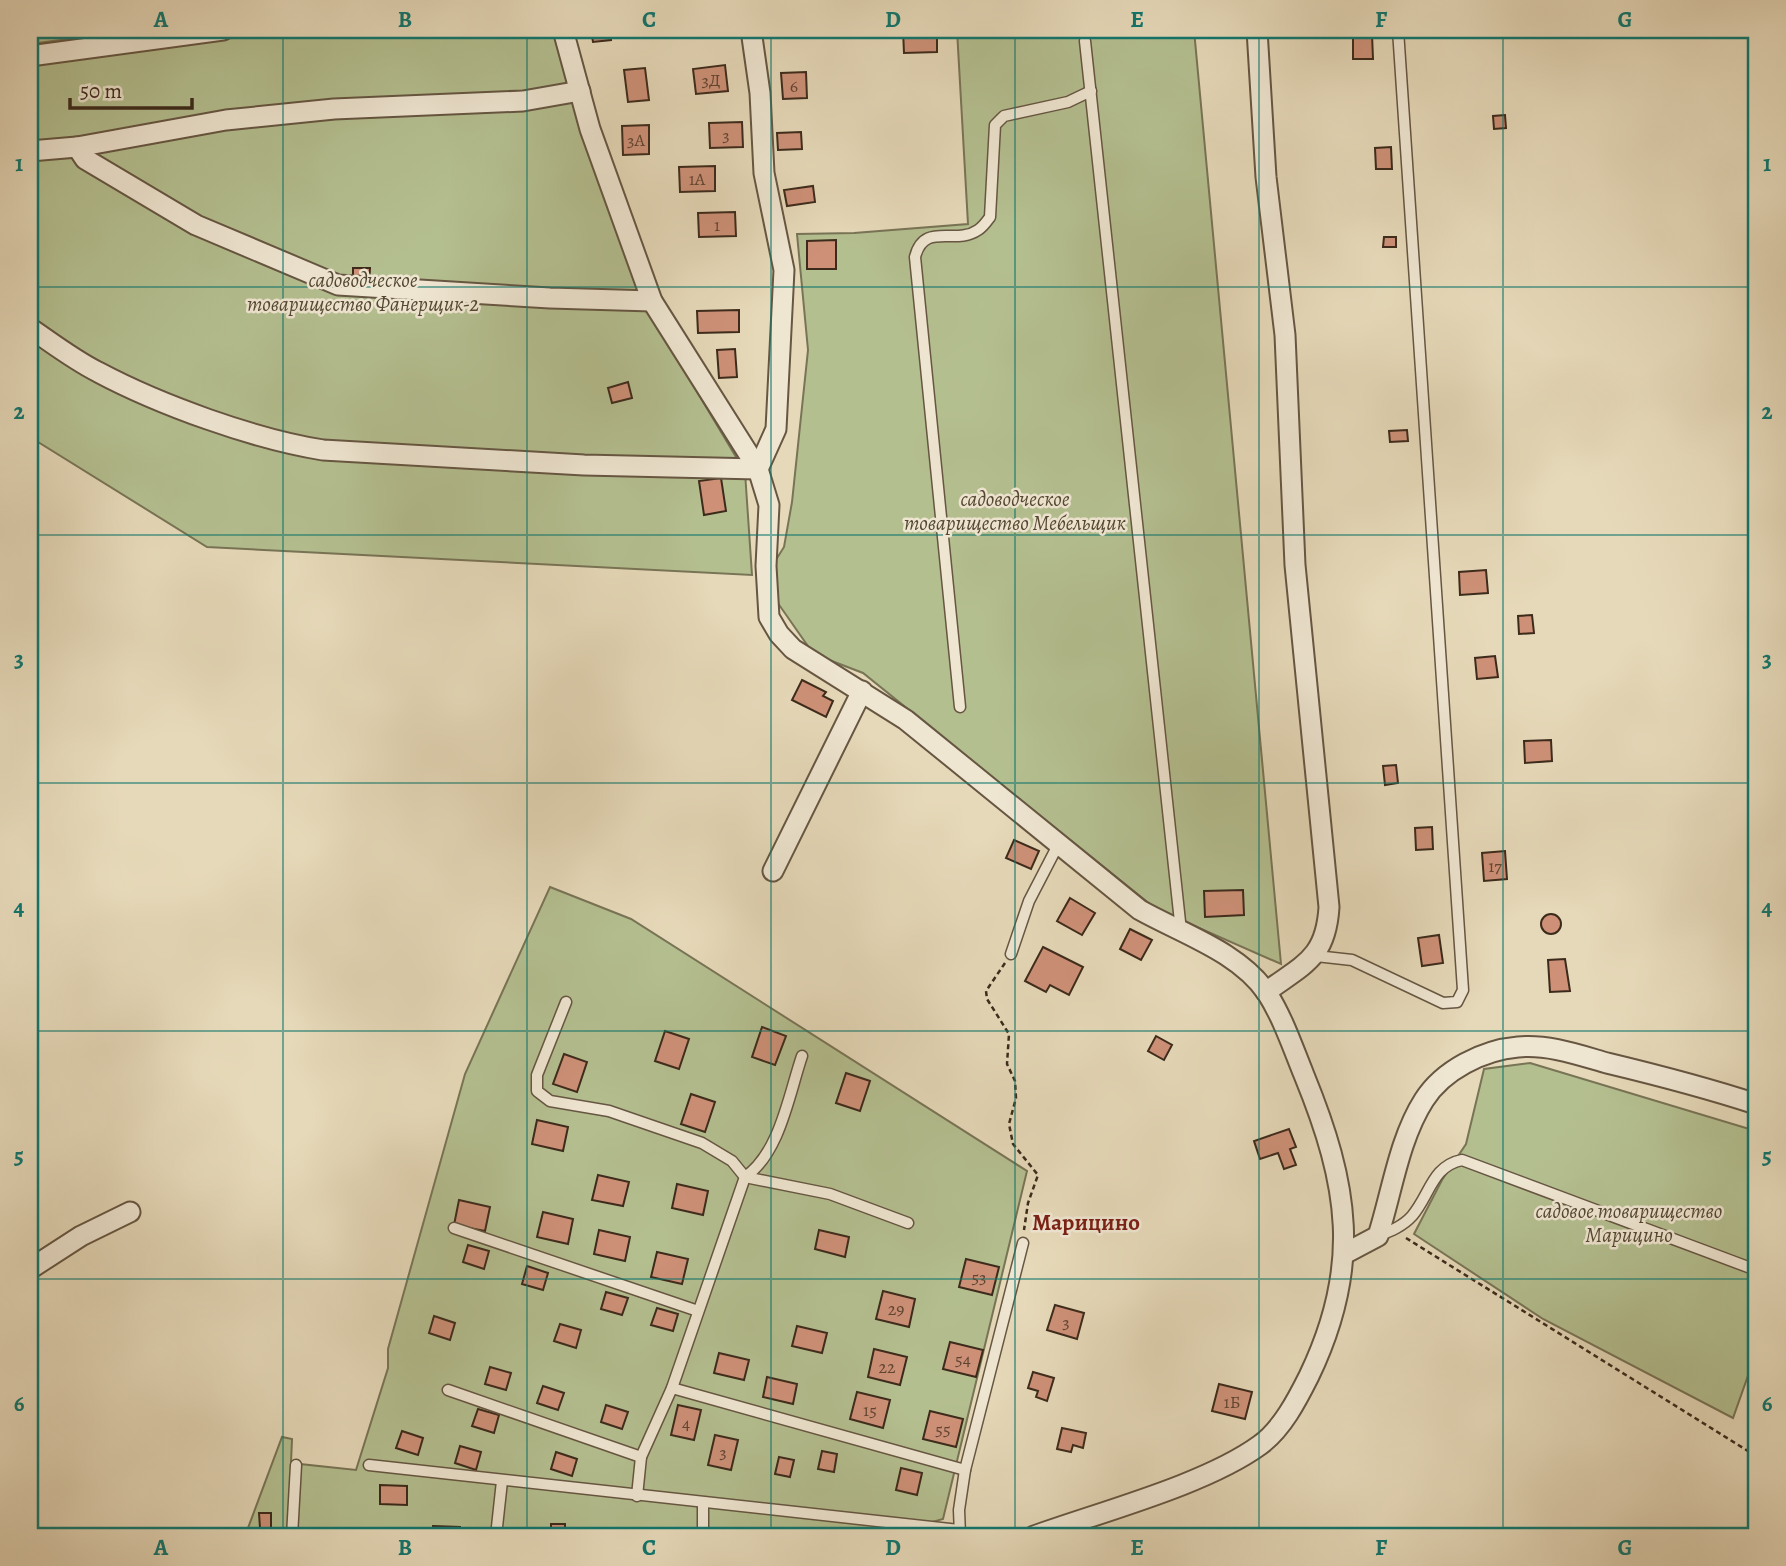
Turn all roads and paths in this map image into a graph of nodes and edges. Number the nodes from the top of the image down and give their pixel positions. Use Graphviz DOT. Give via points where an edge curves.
graph roads {
  1 [pos="223,30"];
  2 [pos="563,30"];
  3 [pos="751,30"];
  4 [pos="1257,30"];
  5 [pos="1398,30"];
  6 [pos="1085,41"];
  7 [pos="30,56"];
  8 [pos="580,91"];
  9 [pos="1091,91"];
  10 [pos="77,148"];
  11 [pos="30,151"];
  12 [pos="652,300"];
  13 [pos="30,328"];
  14 [pos="758,469"];
  15 [pos="862,691"];
  16 [pos="960,707"];
  17 [pos="1060,842"];
  18 [pos="773,871"];
  19 [pos="1181,934"];
  20 [pos="1011,954"];
  21 [pos="1315,956"];
  22 [pos="1266,992"];
  23 [pos="566,1002"];
  24 [pos="802,1056"];
  25 [pos="1756,1104"];
  26 [pos="746,1177"];
  27 [pos="130,1212"];
  28 [pos="908,1223"];
  29 [pos="454,1228"];
  30 [pos="1378,1236"];
  31 [pos="1023,1243"];
  32 [pos="1344,1254"];
  33 [pos="30,1269"];
  34 [pos="1756,1270"];
  35 [pos="698,1311"];
  36 [pos="672,1388"];
  37 [pos="448,1390"];
  38 [pos="1756,1456"];
  39 [pos="641,1457"];
  40 [pos="296,1465"];
  41 [pos="369,1465"];
  42 [pos="965,1470"];
  43 [pos="502,1481"];
  44 [pos="637,1496"];
  45 [pos="703,1503"];
  46 [pos="960,1533"];
  47 [pos="292,1536"];
  48 [pos="496,1536"];
  49 [pos="703,1536"];
  50 [pos="1034,1536"];
  1 -- 7 [label="street"];
  2 -- 8 [label="street"];
  3 -- 14 [label="street" via="764,173 784,270 776,429"];
  4 -- 21 [label="street" via="1266,177 1285,335 1295,565 1329,907 1328,929"];
  5 -- 21 [label="lane" via="1463,990 1457,1002 1443,1003 1352,960"];
  6 -- 9 [label="lane"];
  8 -- 10 [label="street" via="523,101 346,108 226,120"];
  8 -- 12 [label="street"];
  9 -- 16 [label="lane" via="1068,102 1004,116 996,125 992,146 990,217 978,231 966,235 927,237 918,244 915,257"];
  9 -- 19 [label="lane"];
  10 -- 11 [label="street"];
  10 -- 12 [label="street" via="85,159 196,225 338,285"];
  12 -- 14 [label="street"];
  13 -- 14 [label="street" via="96,371 149,397 289,445 584,465"];
  14 -- 15 [label="street" via="769,505 769,617 793,649"];
  15 -- 17 [label="street" via="906,720"];
  15 -- 18 [label="street"];
  17 -- 19 [label="street" via="1140,910"];
  17 -- 20 [label="lane" via="1029,901"];
  19 -- 22 [label="street" via="1232,957"];
  20 -- 31 [label="path" via="986,990 986,999 1009,1034 1007,1064 1016,1098 1009,1124 1013,1144 1038,1175 1028,1203"];
  21 -- 22 [label="street"];
  22 -- 32 [label="street" via="1331,1144 1344,1215"];
  23 -- 26 [label="lane" via="537,1075 537,1091 550,1101 610,1111 702,1143 732,1161"];
  24 -- 26 [label="lane" via="760,1167"];
  25 -- 30 [label="street" via="1710,1088 1544,1047 1497,1051 1463,1064 1438,1081 1423,1102 1405,1143"];
  26 -- 28 [label="lane" via="830,1194"];
  26 -- 35 [label="lane"];
  27 -- 33 [label="street"];
  29 -- 35 [label="lane"];
  30 -- 32 [label="street"];
  30 -- 34 [label="lane" via="1410,1218 1437,1172 1447,1163 1462,1160"];
  30 -- 38 [label="path" via="1405,1237"];
  31 -- 42 [label="lane"];
  32 -- 50 [label="street" via="1318,1358 1295,1405 1262,1445 1166,1490"];
  35 -- 36 [label="lane"];
  36 -- 39 [label="lane"];
  36 -- 42 [label="lane"];
  37 -- 39 [label="lane"];
  39 -- 44 [label="lane"];
  40 -- 47 [label="lane"];
  41 -- 43 [label="lane"];
  42 -- 46 [label="lane"];
  43 -- 44 [label="lane"];
  43 -- 48 [label="lane"];
  44 -- 45 [label="lane"];
  45 -- 46 [label="lane"];
  45 -- 49 [label="lane"];
}
